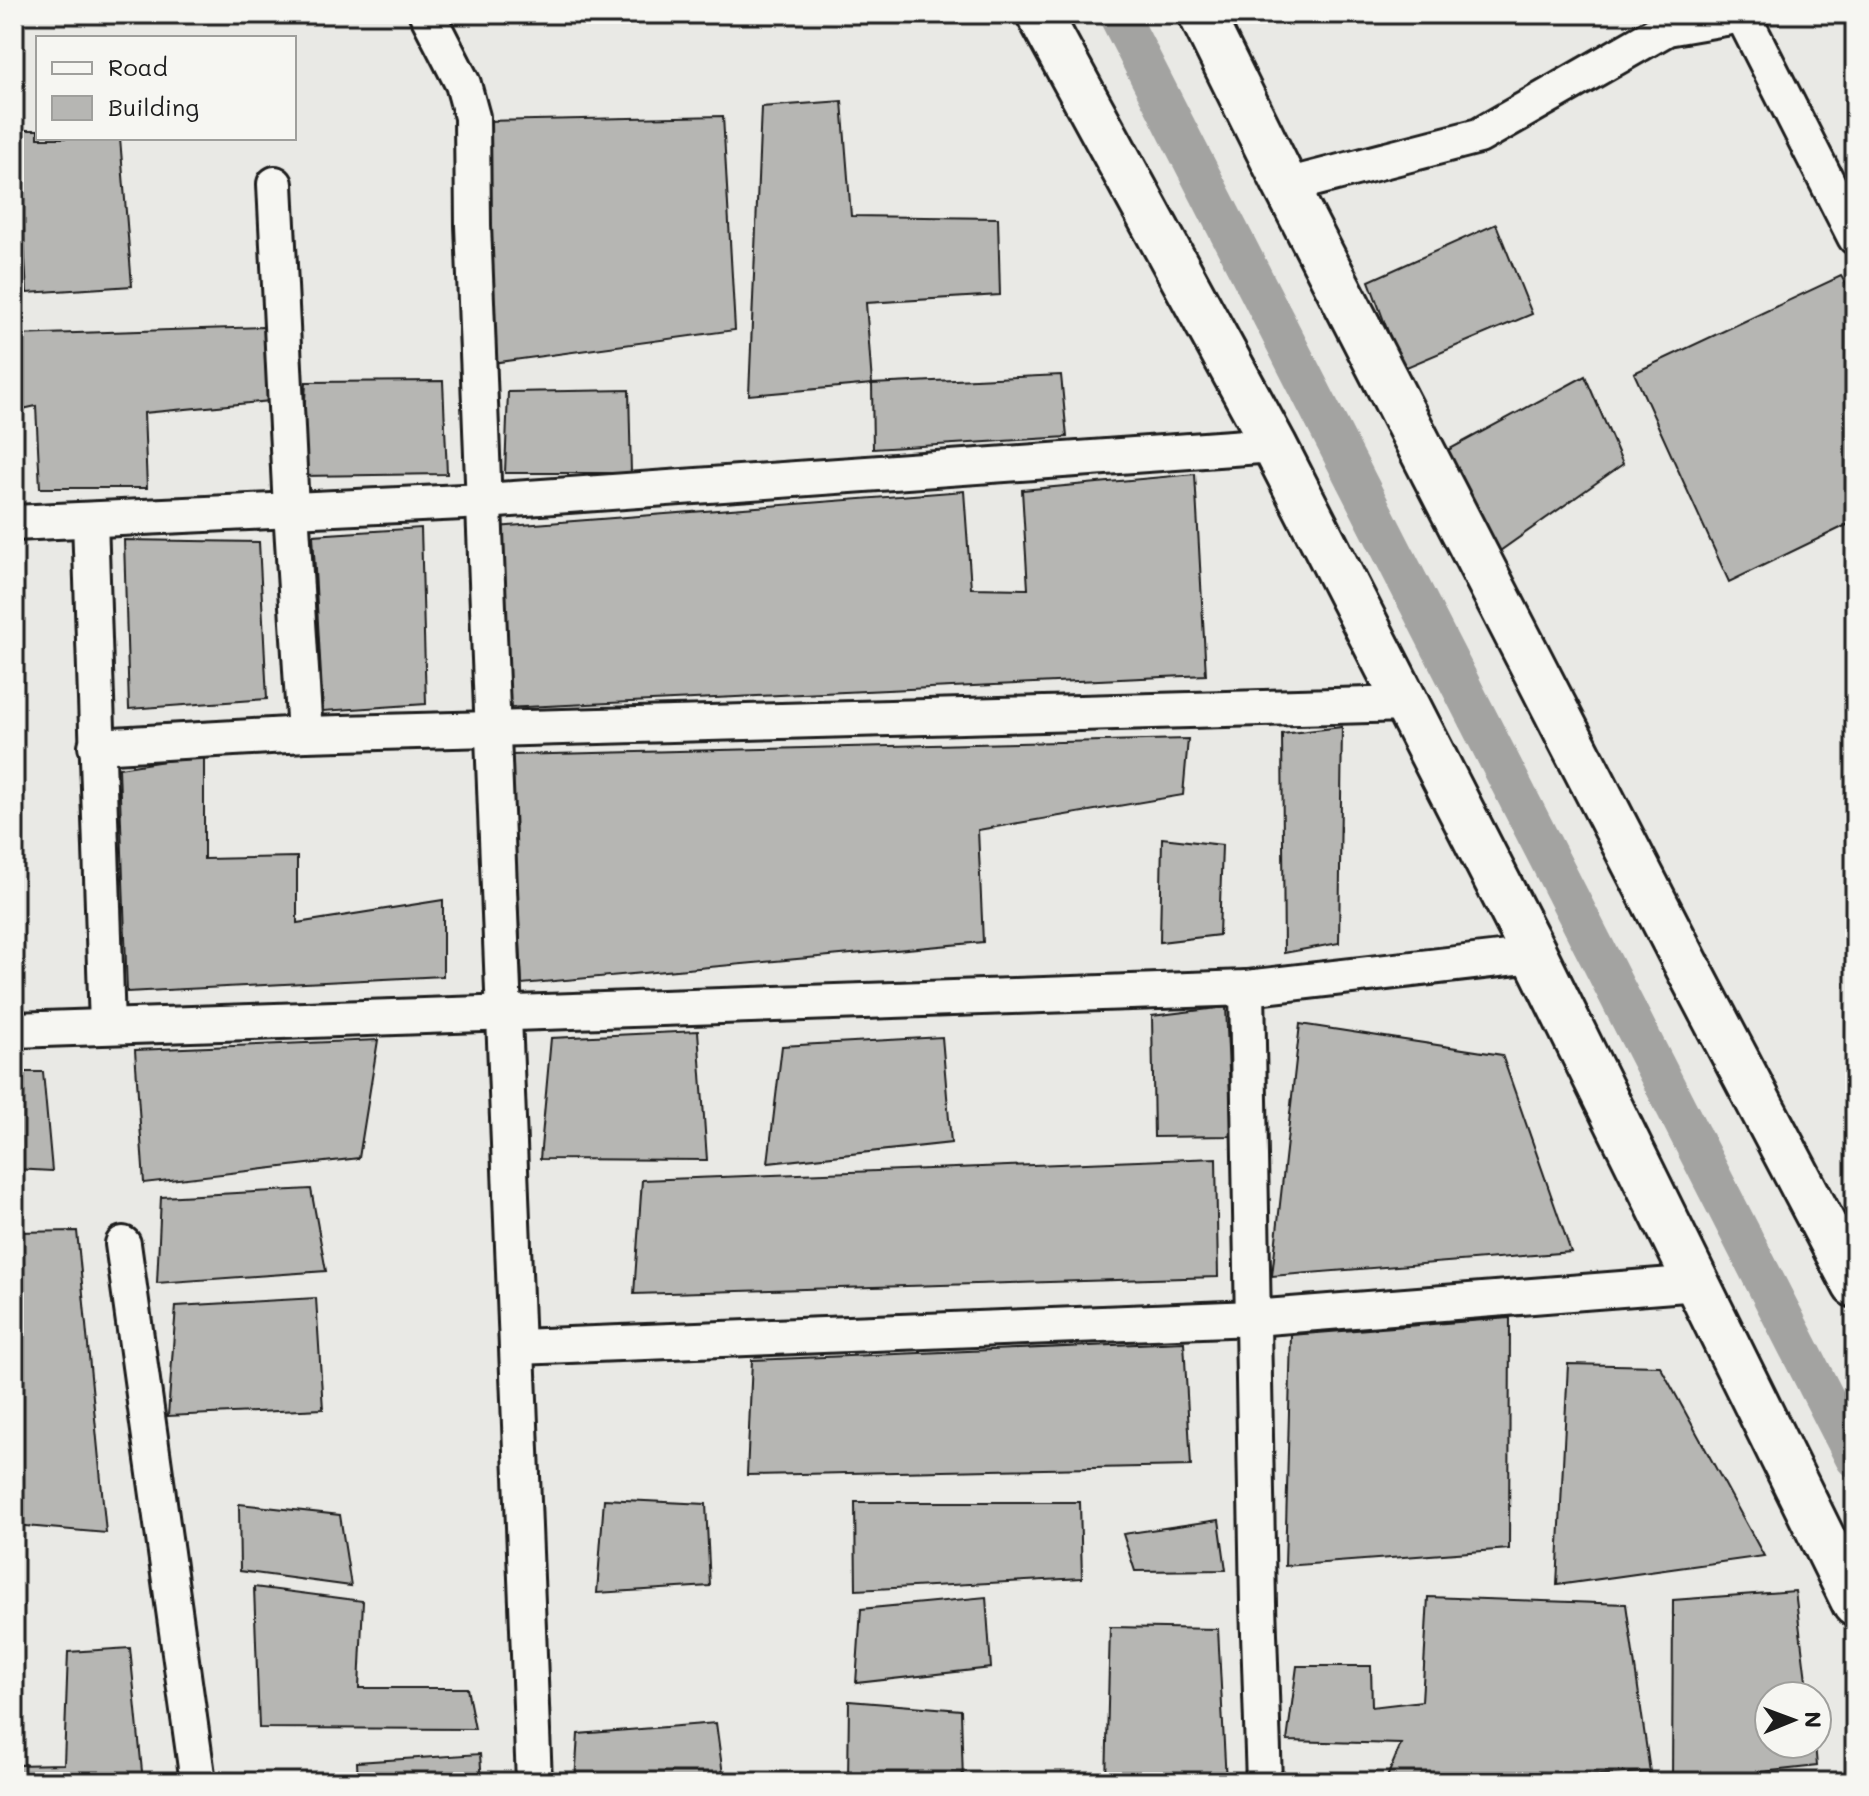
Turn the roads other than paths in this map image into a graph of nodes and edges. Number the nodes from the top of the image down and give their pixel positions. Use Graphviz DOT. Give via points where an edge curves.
graph roads {
  1 [pos="427,14"];
  2 [pos="1039,14"];
  3 [pos="1201,14"];
  4 [pos="1746,15"];
  5 [pos="275,184"];
  6 [pos="1286,186"];
  7 [pos="1855,237"];
  8 [pos="1274,445"];
  9 [pos="484,501"];
  10 [pos="291,509"];
  11 [pos="90,520"];
  12 [pos="14,523"];
  13 [pos="1407,704"];
  14 [pos="493,729"];
  15 [pos="305,734"];
  16 [pos="96,746"];
  17 [pos="1535,955"];
  18 [pos="1247,988"];
  19 [pos="505,1013"];
  20 [pos="107,1026"];
  21 [pos="14,1030"];
  22 [pos="123,1244"];
  23 [pos="1698,1283"];
  24 [pos="1855,1285"];
  25 [pos="1253,1318"];
  26 [pos="518,1347"];
  27 [pos="1855,1604"];
  28 [pos="198,1782"];
  29 [pos="534,1782"];
  30 [pos="1264,1782"];
  1 -- 9 [label="street" via="463,84 472,117"];
  2 -- 8 [label="street"];
  3 -- 6 [label="street"];
  4 -- 6 [label="street" via="1667,28 1479,136"];
  4 -- 7 [label="street"];
  5 -- 10 [label="street"];
  6 -- 24 [label="street"];
  8 -- 9 [label="street"];
  8 -- 13 [label="street"];
  9 -- 10 [label="street"];
  9 -- 14 [label="street"];
  10 -- 11 [label="street"];
  10 -- 15 [label="street"];
  11 -- 12 [label="street"];
  11 -- 16 [label="street"];
  13 -- 14 [label="street"];
  13 -- 17 [label="street"];
  14 -- 15 [label="street"];
  14 -- 19 [label="street"];
  15 -- 16 [label="street"];
  16 -- 20 [label="street"];
  17 -- 18 [label="street"];
  17 -- 23 [label="street"];
  18 -- 19 [label="street"];
  18 -- 25 [label="street"];
  19 -- 20 [label="street"];
  19 -- 26 [label="street"];
  20 -- 21 [label="street"];
  22 -- 28 [label="street"];
  23 -- 25 [label="street"];
  23 -- 27 [label="street"];
  25 -- 26 [label="street"];
  25 -- 30 [label="street"];
  26 -- 29 [label="street"];
}
